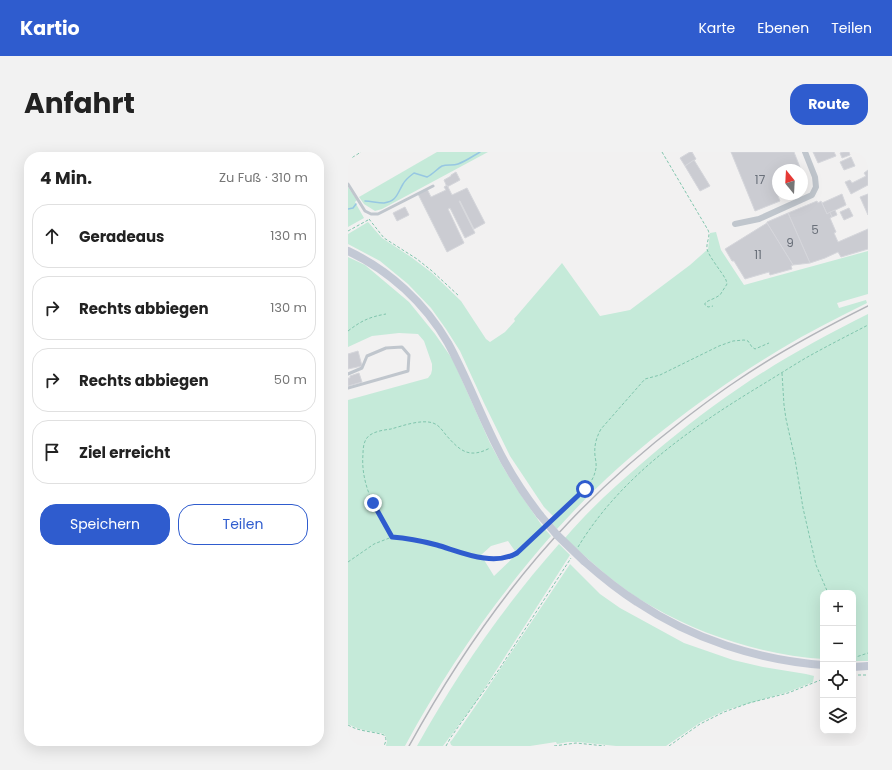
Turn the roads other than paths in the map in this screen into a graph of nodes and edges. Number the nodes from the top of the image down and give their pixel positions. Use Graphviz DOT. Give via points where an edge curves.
graph roads {
  1 [pos="805,152"];
  2 [pos="348,184"];
  3 [pos="432,186"];
  4 [pos="735,224"];
  5 [pos="348,251"];
  6 [pos="348,374"];
  7 [pos="348,388"];
  8 [pos="820,665"];
  9 [pos="868,666"];
  10 [pos="856,667"];
  1 -- 4 [label="street" via="816,177 816,187 812,195 759,219"];
  2 -- 3 [label="lane" via="365,211 372,214 378,214"];
  5 -- 8 [label="main road, bridge" via="384,272 426,311 457,360 483,418 517,483 557,535 584,561 638,603 690,631 754,654"];
  6 -- 7 [label="lane" via="362,368 367,356 386,348 402,347 409,355 408,370"];
  9 -- 10 [label="main road"];
}
